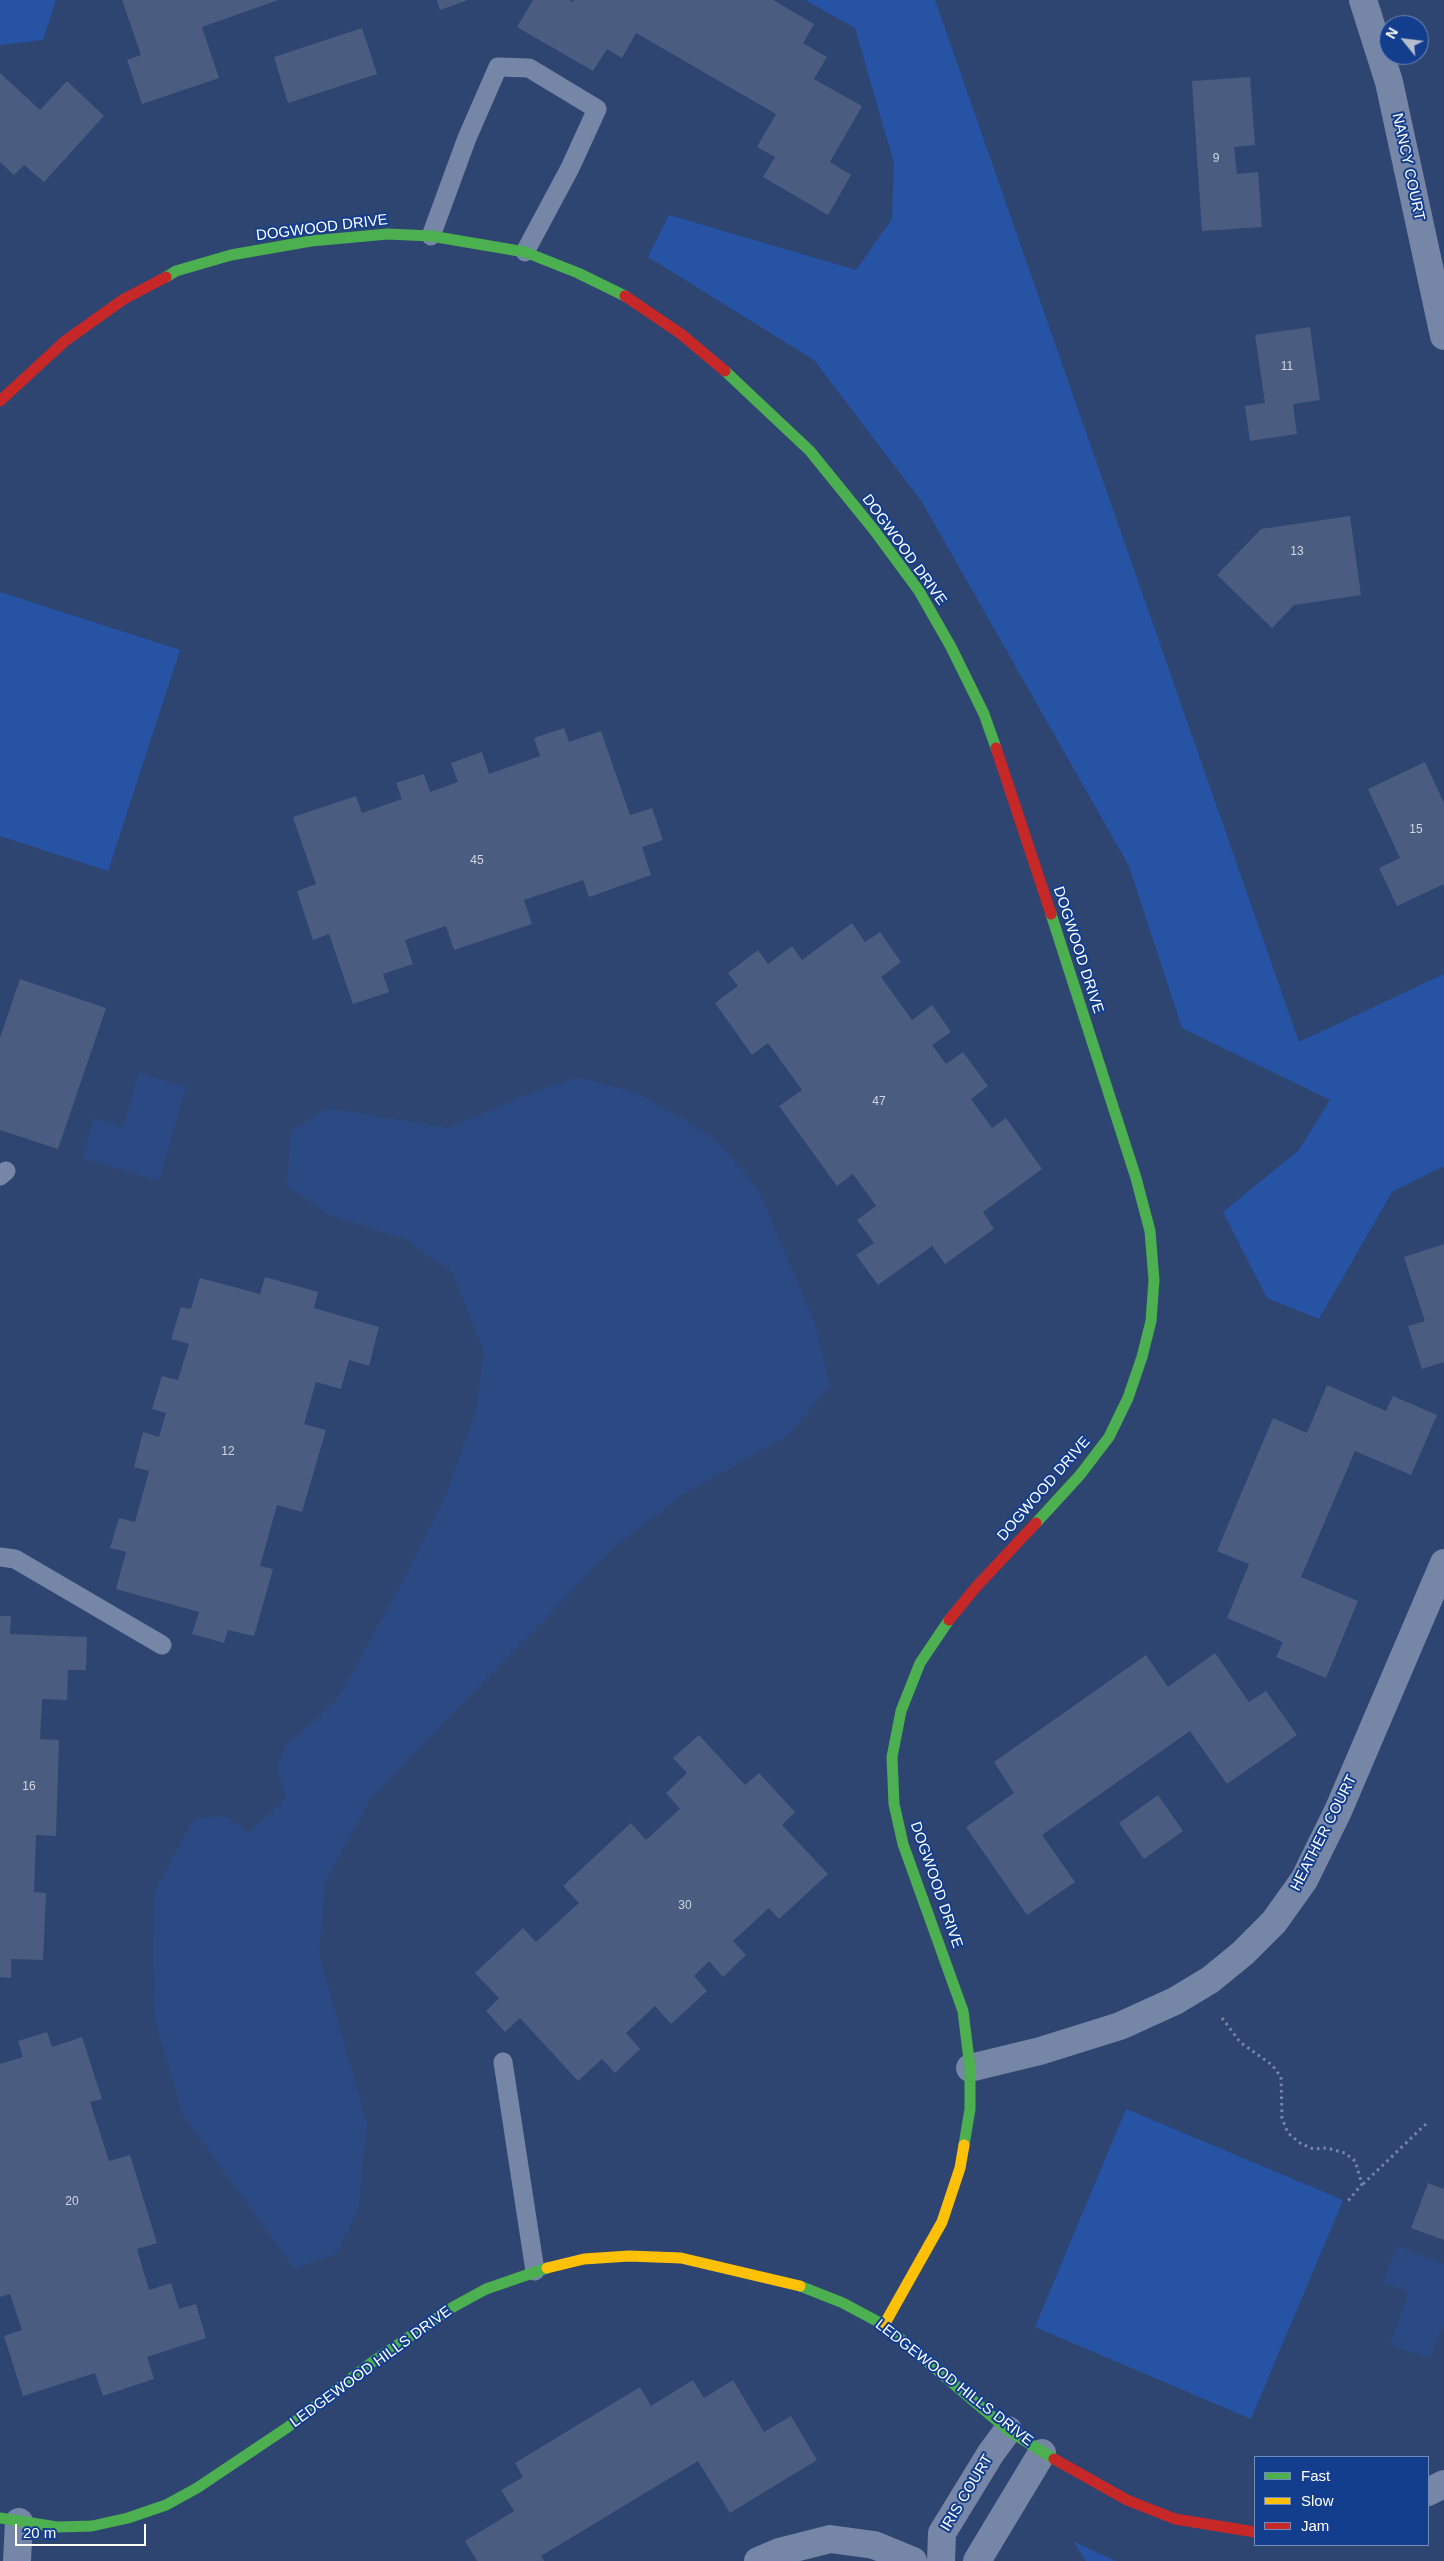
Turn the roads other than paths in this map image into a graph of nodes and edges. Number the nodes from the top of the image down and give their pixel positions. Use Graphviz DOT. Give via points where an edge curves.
graph roads {
  1 [pos="1363,0"];
  2 [pos="431,236"];
  3 [pos="525,252"];
  4 [pos="1444,336"];
  5 [pos="0,401"];
  6 [pos="0,1557"];
  7 [pos="1444,1563"];
  8 [pos="162,1645"];
  9 [pos="503,2062"];
  10 [pos="970,2068"];
  11 [pos="534,2271"];
  12 [pos="884,2325"];
  13 [pos="1008,2430"];
  14 [pos="1042,2452"];
  15 [pos="1444,2484"];
  16 [pos="1429,2492"];
  17 [pos="9,2520"];
  18 [pos="1254,2532"];
  19 [pos="16,2561"];
  20 [pos="758,2561"];
  21 [pos="913,2561"];
  22 [pos="941,2561"];
  23 [pos="978,2561"];
  1 -- 4 [label="street, NANCY COURT" via="1389,82"];
  2 -- 3 [label="street, DOGWOOD DRIVE"];
  2 -- 3 [label="lane" via="498,66 529,68 597,110"];
  2 -- 5 [label="street, DOGWOOD DRIVE" via="388,234 311,241 231,255 176,271 124,299 66,341"];
  3 -- 10 [label="street, DOGWOOD DRIVE" via="626,296 680,334 744,387 810,451 918,591 984,714 1136,1178 1150,1231 1154,1280 1151,1321 1128,1398 1109,1437 1080,1475 940,1630 920,1663 901,1711 892,1757 894,1804 903,1844 963,2011"];
  6 -- 8 [label="lane" via="15,1559"];
  7 -- 10 [label="street, HEATHER COURT" via="1338,1811 1304,1880 1274,1922 1244,1954 1175,2001 1120,2026 1040,2051"];
  9 -- 11 [label="lane"];
  10 -- 12 [label="street, DOGWOOD DRIVE" via="970,2109 960,2168 942,2222"];
  11 -- 12 [label="street, LEDGEWOOD HILLS DRIVE" via="584,2259 629,2256 681,2258 799,2286 843,2303"];
  11 -- 17 [label="street, LEDGEWOOD HILLS DRIVE" via="486,2289 453,2307 371,2363 288,2427 197,2488 166,2504 128,2518 92,2526 57,2527"];
  12 -- 13 [label="street, LEDGEWOOD HILLS DRIVE"];
  13 -- 14 [label="street, LEDGEWOOD HILLS DRIVE"];
  13 -- 22 [label="street, IRIS COURT" via="942,2533"];
  14 -- 18 [label="street, LEDGEWOOD HILLS DRIVE" via="1128,2500 1175,2519"];
  14 -- 23 [label="street"];
  15 -- 16 [label="street"];
  17 -- 19 [label="street"];
  20 -- 21 [label="street" via="830,2539 874,2545"];
}
